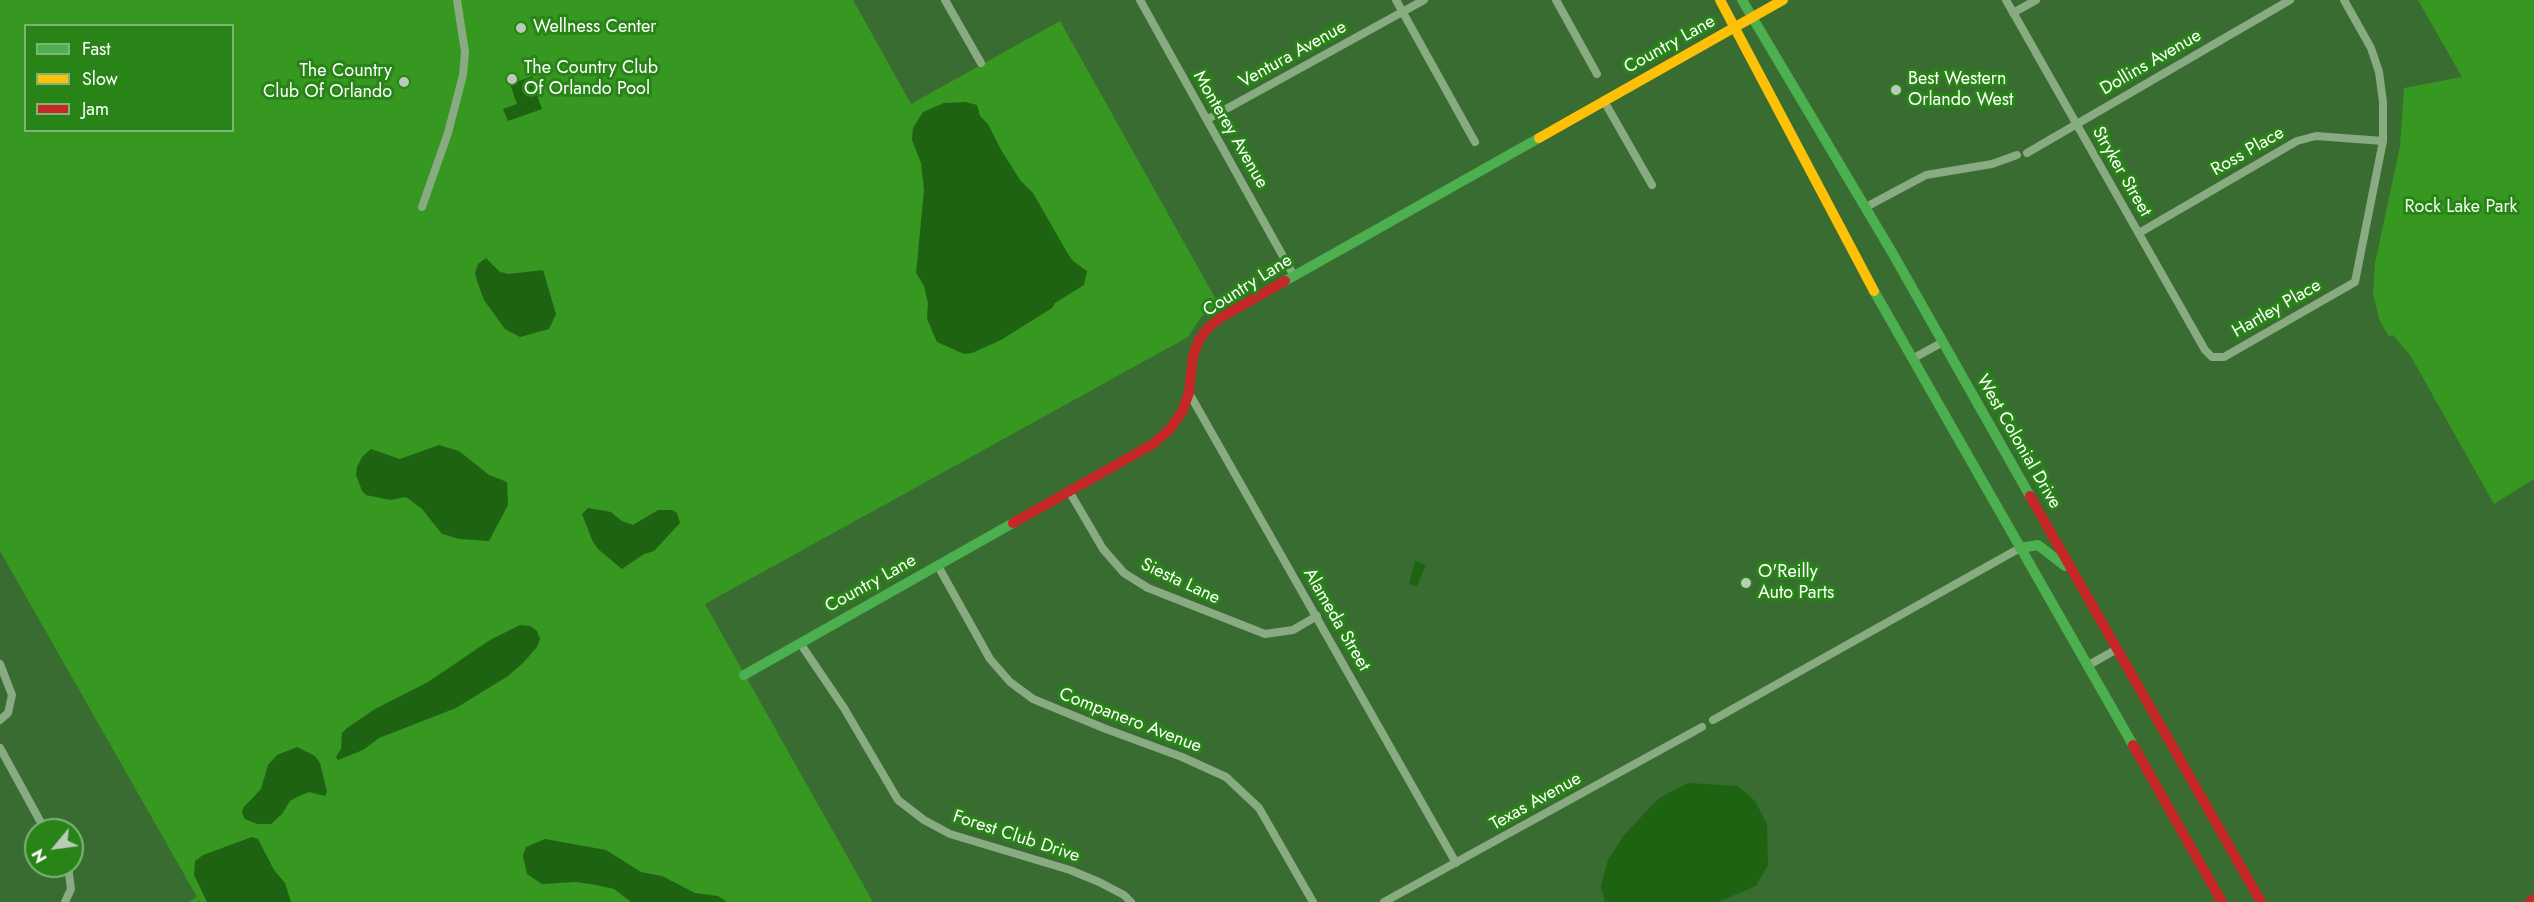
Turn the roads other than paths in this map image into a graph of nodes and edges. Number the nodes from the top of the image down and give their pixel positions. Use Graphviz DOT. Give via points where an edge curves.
graph roads {
  1 [pos="457,0"];
  2 [pos="945,0"];
  3 [pos="1140,0"];
  4 [pos="1396,0"];
  5 [pos="1424,0"];
  6 [pos="1556,0"];
  7 [pos="1720,0"];
  8 [pos="1742,0"];
  9 [pos="1783,0"];
  10 [pos="2006,0"];
  11 [pos="2036,0"];
  12 [pos="2290,0"];
  13 [pos="2344,0"];
  14 [pos="1402,12"];
  15 [pos="2013,13"];
  16 [pos="1752,18"];
  17 [pos="1735,28"];
  18 [pos="981,63"];
  19 [pos="1597,74"];
  20 [pos="1604,101"];
  21 [pos="1208,119"];
  22 [pos="2075,124"];
  23 [pos="2383,141"];
  24 [pos="1475,142"];
  25 [pos="2027,153"];
  26 [pos="2017,155"];
  27 [pos="1652,185"];
  28 [pos="422,207"];
  29 [pos="1866,207"];
  30 [pos="2139,233"];
  31 [pos="1294,276"];
  32 [pos="1943,342"];
  33 [pos="2212,357"];
  34 [pos="1912,359"];
  35 [pos="1189,393"];
  36 [pos="1069,491"];
  37 [pos="2020,548"];
  38 [pos="938,566"];
  39 [pos="2074,574"];
  40 [pos="1317,616"];
  41 [pos="800,643"];
  42 [pos="2117,649"];
  43 [pos="0,664"];
  44 [pos="2087,666"];
  45 [pos="744,675"];
  46 [pos="0,720"];
  47 [pos="1713,720"];
  48 [pos="1702,727"];
  49 [pos="0,748"];
  50 [pos="38,818"];
  51 [pos="1456,863"];
  52 [pos="70,878"];
  53 [pos="2534,899"];
  54 [pos="65,902"];
  55 [pos="1131,902"];
  56 [pos="1313,902"];
  57 [pos="1384,902"];
  58 [pos="2222,902"];
  59 [pos="2261,902"];
  60 [pos="2530,902"];
  1 -- 28 [label="street" via="465,52 463,75"];
  2 -- 18 [label="street"];
  3 -- 21 [label="street, Monterey Avenue"];
  4 -- 14 [label="street"];
  5 -- 14 [label="street, Ventura Avenue"];
  6 -- 19 [label="street"];
  7 -- 17 [label="main road"];
  8 -- 16 [label="main road, West Colonial Drive"];
  9 -- 16 [label="main road, Country Lane"];
  10 -- 15 [label="street, Stryker Street"];
  11 -- 15 [label="street"];
  12 -- 22 [label="street, Dollins Avenue"];
  13 -- 23 [label="street" via="2371,48 2379,72"];
  14 -- 21 [label="street, Ventura Avenue"];
  14 -- 24 [label="street"];
  15 -- 22 [label="street, Stryker Street"];
  16 -- 17 [label="main road, Country Lane"];
  16 -- 29 [label="main road, West Colonial Drive"];
  17 -- 20 [label="main road, Country Lane"];
  17 -- 34 [label="main road"];
  20 -- 27 [label="street"];
  20 -- 31 [label="main road, Country Lane"];
  21 -- 31 [label="street, Monterey Avenue"];
  22 -- 25 [label="street, Dollins Avenue"];
  22 -- 30 [label="street, Stryker Street"];
  23 -- 30 [label="street, Ross Place" via="2316,136 2297,141"];
  23 -- 33 [label="street, Hartley Place" via="2355,282 2224,357"];
  26 -- 29 [label="street" via="1992,164 1926,175"];
  29 -- 32 [label="main road, West Colonial Drive"];
  30 -- 33 [label="street, Stryker Street"];
  31 -- 35 [label="main road, Country Lane" via="1208,328 1193,356"];
  32 -- 34 [label="street"];
  32 -- 39 [label="main road, West Colonial Drive"];
  34 -- 37 [label="main road"];
  35 -- 36 [label="main road, Country Lane" via="1182,412 1153,444"];
  35 -- 40 [label="street, Alameda Street"];
  36 -- 38 [label="main road, Country Lane"];
  36 -- 40 [label="street, Siesta Lane" via="1103,549 1124,573 1148,588 1265,634 1293,630"];
  37 -- 39 [label="main road" via="2038,545"];
  37 -- 44 [label="main road"];
  37 -- 47 [label="street"];
  38 -- 41 [label="main road, Country Lane"];
  38 -- 56 [label="street, Companero Avenue" via="990,659 1010,682 1033,699 1226,777 1259,808"];
  39 -- 42 [label="main road, West Colonial Drive"];
  40 -- 51 [label="street, Alameda Street"];
  41 -- 45 [label="main road, Country Lane"];
  41 -- 55 [label="street, Forest Club Drive" via="844,708 898,801 950,834 1070,870 1108,886"];
  42 -- 44 [label="street"];
  42 -- 59 [label="main road, West Colonial Drive"];
  43 -- 46 [label="street" via="12,695 8,713"];
  44 -- 58 [label="main road"];
  48 -- 51 [label="street, Texas Avenue"];
  49 -- 50 [label="street"];
  51 -- 57 [label="street, Texas Avenue"];
  52 -- 54 [label="street" via="71,889"];
  53 -- 60 [label="main road"];
}
